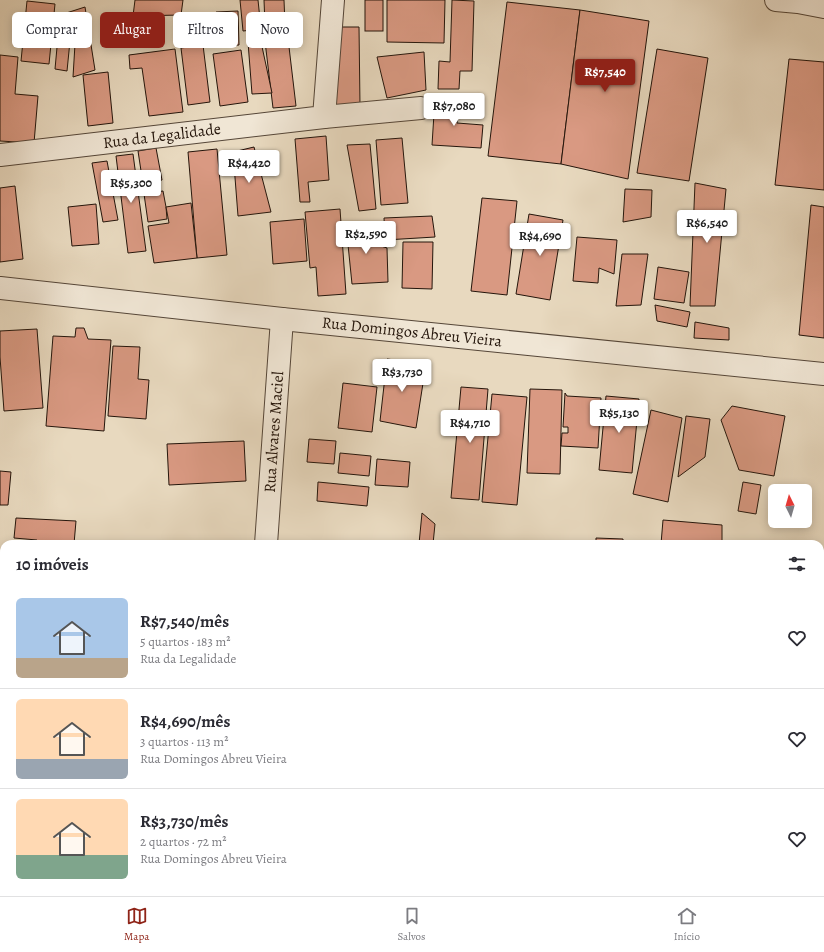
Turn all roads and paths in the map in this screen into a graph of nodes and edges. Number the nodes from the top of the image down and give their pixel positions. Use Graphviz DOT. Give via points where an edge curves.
graph roads {
  1 [pos="333,0"];
  2 [pos="776,0"];
  3 [pos="824,7"];
  4 [pos="421,108"];
  5 [pos="324,117"];
  6 [pos="0,155"];
  7 [pos="0,288"];
  8 [pos="282,319"];
  9 [pos="824,374"];
  10 [pos="266,540"];
  1 -- 5 [label="street"];
  2 -- 3 [label="street"];
  4 -- 5 [label="street, Rua da Legalidade"];
  5 -- 6 [label="street, Rua da Legalidade"];
  7 -- 8 [label="street, Rua Domingos Abreu Vieira"];
  8 -- 9 [label="street, Rua Domingos Abreu Vieira"];
  8 -- 10 [label="street, Rua Alvares Maciel"];
}
